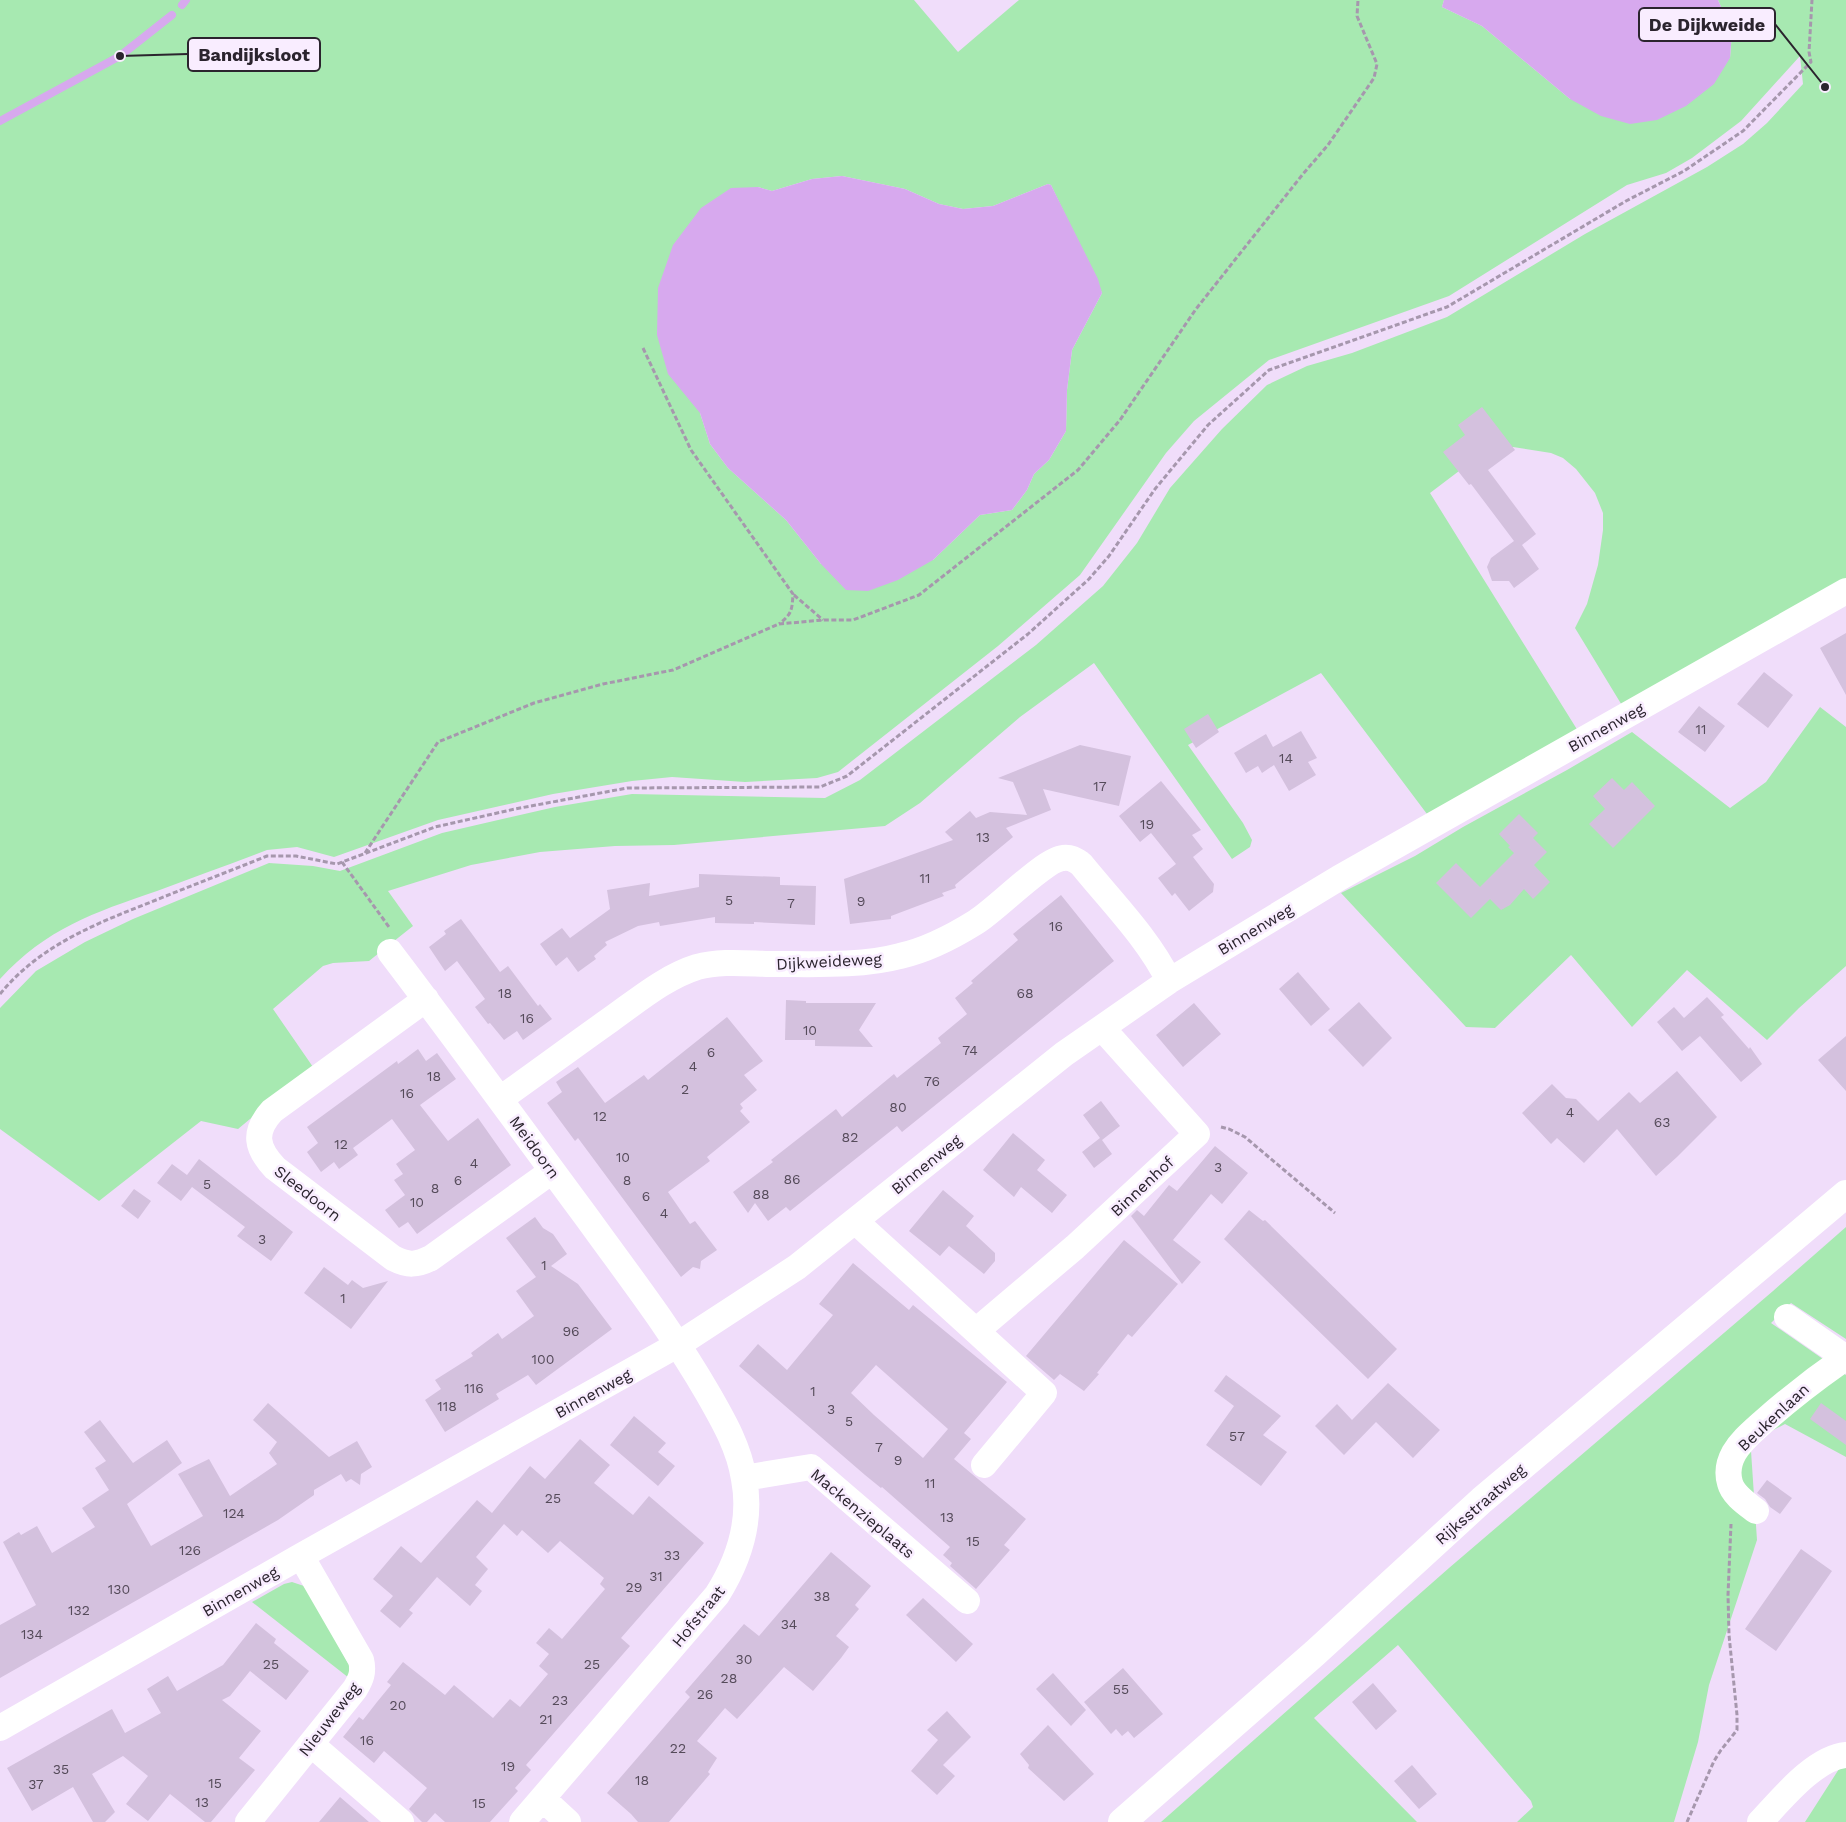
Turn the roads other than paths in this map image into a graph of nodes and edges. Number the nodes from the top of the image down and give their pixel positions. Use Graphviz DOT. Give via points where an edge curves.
graph roads {
  1 [pos="1846,591"];
  2 [pos="390,952"];
  3 [pos="1169,981"];
  4 [pos="426,999"];
  5 [pos="1102,1028"];
  6 [pos="500,1099"];
  7 [pos="552,1170"];
  8 [pos="1846,1194"];
  9 [pos="855,1221"];
  10 [pos="1787,1317"];
  11 [pos="976,1331"];
  12 [pos="679,1344"];
  13 [pos="1846,1358"];
  14 [pos="984,1465"];
  15 [pos="744,1478"];
  16 [pos="1751,1507"];
  17 [pos="301,1556"];
  18 [pos="967,1600"];
  19 [pos="0,1728"];
  20 [pos="311,1744"];
  21 [pos="1846,1754"];
  22 [pos="542,1800"];
  23 [pos="248,1822"];
  24 [pos="401,1822"];
  25 [pos="522,1822"];
  26 [pos="568,1822"];
  27 [pos="1122,1822"];
  28 [pos="1760,1822"];
  1 -- 3 [label="street, Binnenweg" via="1339,878"];
  2 -- 4 [label="street, Meidoorn"];
  3 -- 5 [label="street, Binnenweg"];
  3 -- 6 [label="street, Dijkweideweg" via="1151,949 1080,864 1072,858 1062,858 1037,873 978,920 928,948 875,961 719,963 678,975"];
  4 -- 6 [label="street, Meidoorn"];
  4 -- 7 [label="street, Sleedoorn" via="272,1111 261,1127 259,1138 266,1159 393,1258 410,1265 432,1258"];
  5 -- 9 [label="street, Binnenweg" via="1064,1054"];
  5 -- 11 [label="street, Binnenhof" via="1198,1134 1082,1241"];
  6 -- 7 [label="street, Meidoorn"];
  7 -- 12 [label="street, Meidoorn"];
  8 -- 27 [label="main road, Rijksstraatweg" via="1482,1500 1315,1653"];
  9 -- 11 [label="street"];
  9 -- 12 [label="street, Binnenweg" via="797,1267"];
  10 -- 13 [label="street, Beukenlaan"];
  11 -- 14 [label="street" via="1044,1393"];
  12 -- 15 [label="street, Hofstraat" via="723,1419 736,1447"];
  12 -- 17 [label="street, Binnenweg"];
  13 -- 16 [label="street, Beukenlaan" via="1811,1382 1741,1442 1728,1469 1730,1485"];
  15 -- 18 [label="street, Mackenzieplaats" via="810,1467"];
  15 -- 22 [label="street, Hofstraat" via="746,1518 741,1544 721,1590"];
  17 -- 19 [label="street, Binnenweg"];
  17 -- 20 [label="street, Nieuweweg" via="363,1668 355,1689"];
  20 -- 23 [label="street, Nieuweweg"];
  20 -- 24 [label="street"];
  21 -- 28 [label="street" via="1825,1762 1804,1777"];
  22 -- 25 [label="street, Hofstraat"];
  22 -- 26 [label="street"];
}
